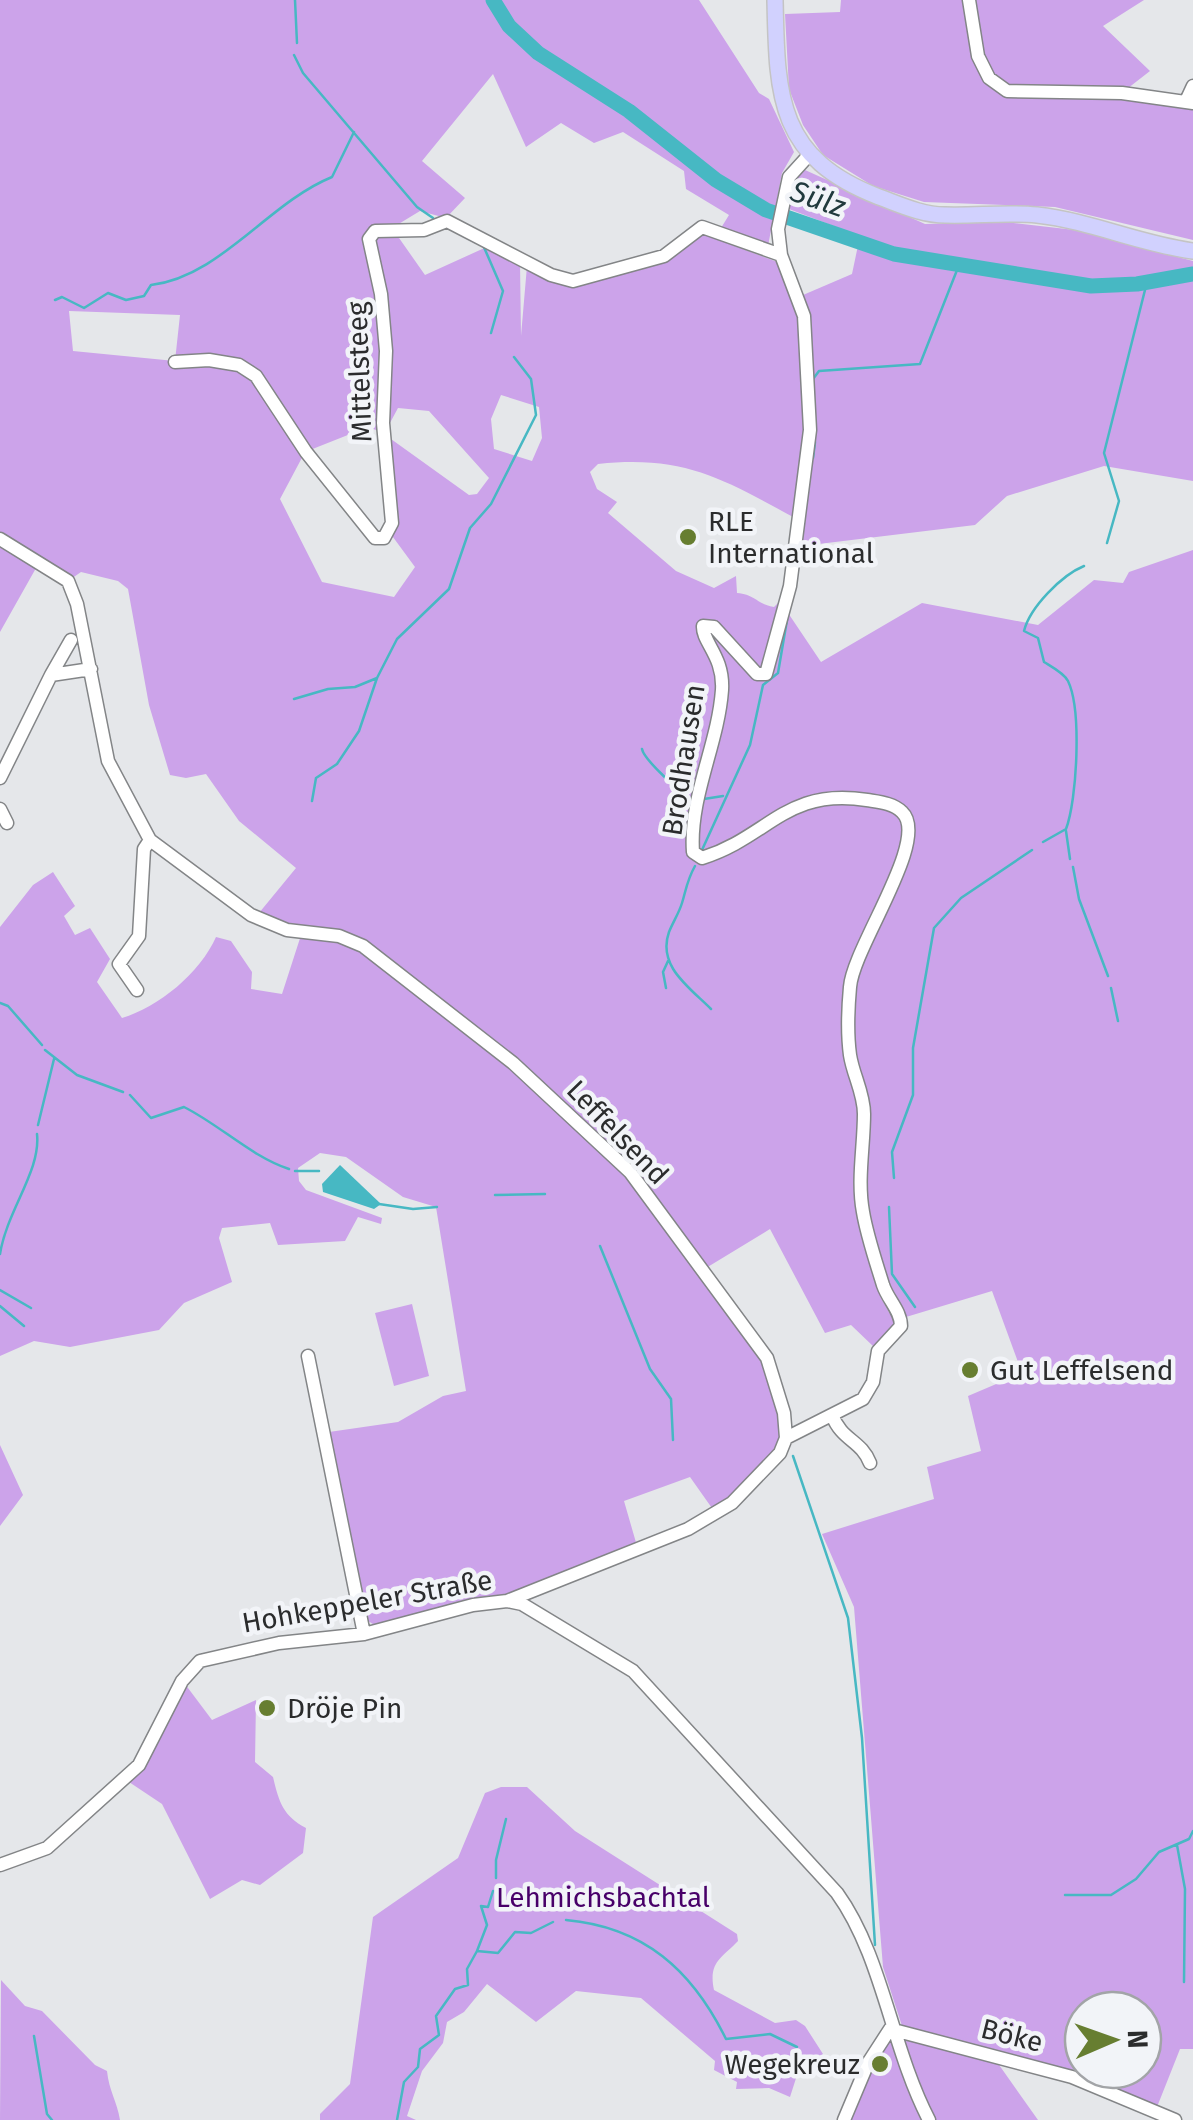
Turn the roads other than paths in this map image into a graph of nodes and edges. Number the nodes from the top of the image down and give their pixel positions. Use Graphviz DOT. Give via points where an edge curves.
graph roads {
  1 [pos="775,0"];
  2 [pos="969,0"];
  3 [pos="1193,86"];
  4 [pos="1190,102"];
  5 [pos="809,154"];
  6 [pos="1193,251"];
  7 [pos="782,255"];
  8 [pos="175,362"];
  9 [pos="0,539"];
  10 [pos="72,640"];
  11 [pos="91,669"];
  12 [pos="51,675"];
  13 [pos="0,778"];
  14 [pos="0,809"];
  15 [pos="8,823"];
  16 [pos="150,840"];
  17 [pos="137,990"];
  18 [pos="308,1356"];
  19 [pos="832,1415"];
  20 [pos="786,1438"];
  21 [pos="870,1463"];
  22 [pos="507,1601"];
  23 [pos="364,1634"];
  24 [pos="0,1865"];
  25 [pos="890,2029"];
  26 [pos="844,2120"];
  27 [pos="929,2120"];
  28 [pos="1175,2120"];
  1 -- 5 [label="main road" via="780,96"];
  2 -- 4 [label="street" via="978,56 989,78 1007,91"];
  3 -- 4 [label="street"];
  5 -- 6 [label="main road" via="840,179 922,213 1038,216"];
  5 -- 7 [label="street, Brodhausen" via="789,177 784,195"];
  7 -- 8 [label="street, Mittelsteeg" via="702,227 664,256 573,281 447,221 424,230 376,231 369,240 382,294 392,523 384,538 376,538 306,452 256,376 209,360"];
  7 -- 19 [label="street, Brodhausen" via="804,316 810,430 790,586 766,674 757,674 714,626 703,626 721,662 722,693 692,852 702,858 746,842 763,823 803,801 882,802 905,814 911,834 855,959 849,1042 863,1105 863,1213 884,1287 902,1320 878,1352 863,1400"];
  9 -- 11 [label="street" via="68,581"];
  10 -- 12 [label="street"];
  11 -- 12 [label="street"];
  11 -- 16 [label="street" via="108,761"];
  12 -- 13 [label="street"];
  14 -- 15 [label="street"];
  16 -- 17 [label="street" via="144,848 139,936 119,964"];
  16 -- 20 [label="street, Leffelsend" via="251,914 287,930 363,946 490,1043 630,1172 767,1358"];
  18 -- 23 [label="street"];
  19 -- 20 [label="street"];
  19 -- 21 [label="street"];
  20 -- 22 [label="street" via="760,1478 703,1522"];
  22 -- 23 [label="street, Hohkeppeler Straße"];
  22 -- 25 [label="street, Hohkeppeler Straße" via="633,1671 837,1893 862,1934"];
  23 -- 24 [label="street, Hohkeppeler Straße" via="200,1661 182,1681 139,1765 47,1848"];
  25 -- 26 [label="street"];
  25 -- 27 [label="street, Hohkeppeler Straße"];
  25 -- 28 [label="street, Böke" via="1072,2077"];
}
